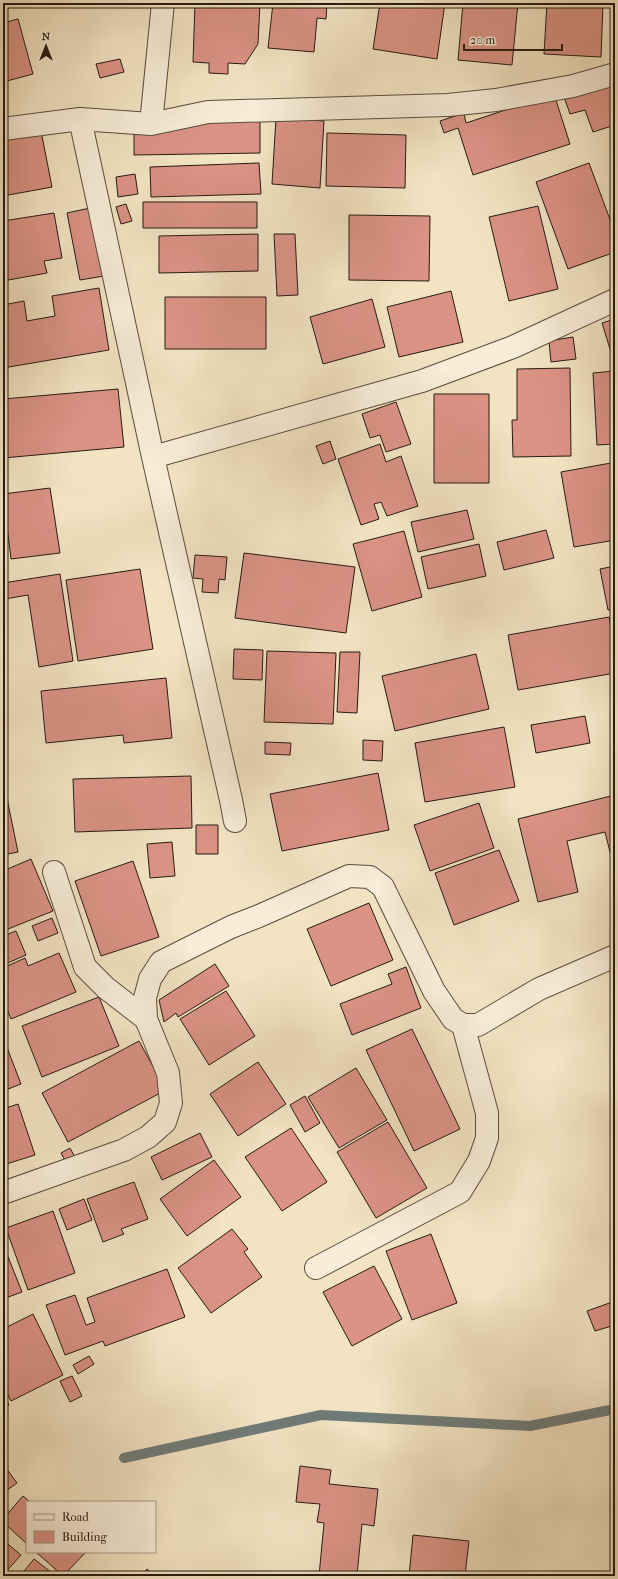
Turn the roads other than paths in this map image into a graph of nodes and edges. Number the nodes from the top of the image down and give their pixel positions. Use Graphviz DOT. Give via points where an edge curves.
graph roads {
  1 [pos="163,3"];
  2 [pos="615,74"];
  3 [pos="80,119"];
  4 [pos="151,124"];
  5 [pos="3,129"];
  6 [pos="615,300"];
  7 [pos="153,457"];
  8 [pos="235,821"];
  9 [pos="54,872"];
  10 [pos="615,956"];
  11 [pos="146,1019"];
  12 [pos="463,1025"];
  13 [pos="3,1193"];
  14 [pos="316,1268"];
  1 -- 4 [label="street"];
  2 -- 4 [label="street" via="573,86 496,100 448,105 208,112"];
  3 -- 4 [label="street"];
  3 -- 5 [label="street"];
  3 -- 7 [label="street"];
  6 -- 7 [label="street" via="513,347 422,381"];
  7 -- 8 [label="street"];
  9 -- 11 [label="street" via="85,967 106,988"];
  10 -- 12 [label="street" via="539,989 478,1025"];
  11 -- 12 [label="street" via="145,998 150,979 162,962 231,927 349,876 370,877 383,887 434,991 453,1019"];
  11 -- 13 [label="street" via="168,1073 171,1103 165,1122 124,1150"];
  12 -- 14 [label="street" via="487,1113 487,1138 479,1162 460,1192"];
}
